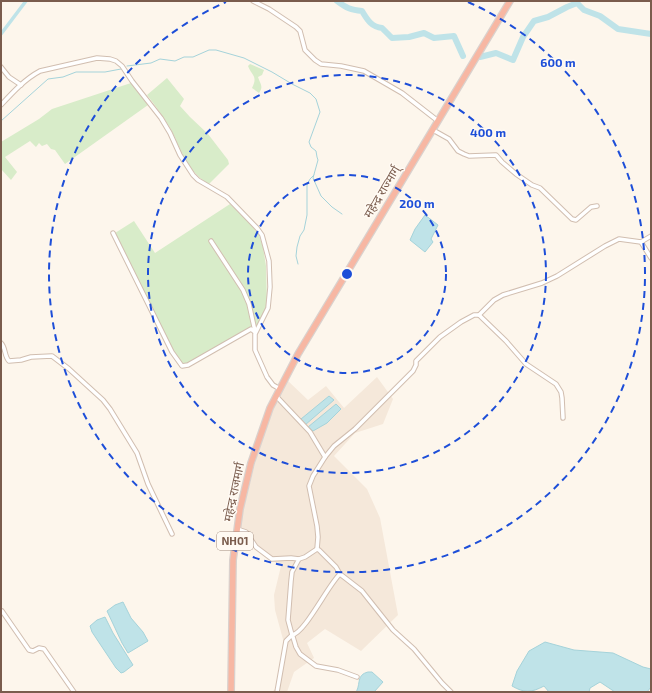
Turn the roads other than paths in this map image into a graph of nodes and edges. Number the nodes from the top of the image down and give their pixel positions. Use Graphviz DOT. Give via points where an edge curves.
graph roads {
  1 [pos="254,1"];
  2 [pos="510,1"];
  3 [pos="1,67"];
  4 [pos="21,85"];
  5 [pos="1,105"];
  6 [pos="438,121"];
  7 [pos="433,130"];
  8 [pos="596,206"];
  9 [pos="113,233"];
  10 [pos="651,236"];
  11 [pos="211,241"];
  12 [pos="641,242"];
  13 [pos="651,258"];
  14 [pos="479,315"];
  15 [pos="255,332"];
  16 [pos="1,343"];
  17 [pos="280,389"];
  18 [pos="276,396"];
  19 [pos="563,418"];
  20 [pos="325,457"];
  21 [pos="237,529"];
  22 [pos="172,534"];
  23 [pos="316,549"];
  24 [pos="299,559"];
  25 [pos="340,574"];
  26 [pos="2,611"];
  27 [pos="292,635"];
  28 [pos="357,677"];
  29 [pos="74,692"];
  30 [pos="231,692"];
  31 [pos="277,692"];
  32 [pos="451,692"];
  1 -- 6 [label="street" via="296,27 300,31 305,50 315,60 322,64 364,71 395,89"];
  2 -- 6 [label="highway, महेन्द्र राज्मार्ग् / NH01"];
  3 -- 4 [label="street"];
  4 -- 5 [label="street"];
  4 -- 15 [label="street" via="40,71 97,58 110,59 122,66 161,118 193,175 227,197 262,235 268,261 270,297 268,308"];
  6 -- 7 [label="highway, महेन्द्र राज्मार्ग् / NH01"];
  7 -- 8 [label="street" via="449,139 458,151 469,156 496,155 516,174 540,188 572,219 576,220 591,207"];
  7 -- 17 [label="highway, महेन्द्र राज्मार्ग् / NH01" via="298,354"];
  9 -- 15 [label="street" via="172,352 182,366 251,329"];
  10 -- 12 [label="street"];
  11 -- 15 [label="street" via="243,290"];
  12 -- 13 [label="street"];
  12 -- 14 [label="street" via="619,239 557,276 503,295"];
  14 -- 19 [label="street" via="526,364 556,384 561,392"];
  14 -- 20 [label="street" via="461,322 440,337 416,361 413,371"];
  15 -- 17 [label="street" via="255,350 272,385"];
  16 -- 22 [label="street" via="10,361 52,356 103,400 137,453"];
  17 -- 18 [label="highway, महेन्द्र राज्मार्ग् / NH01"];
  18 -- 20 [label="street" via="310,432"];
  18 -- 21 [label="highway, महेन्द्र राजमार्ग / NH01" via="251,463"];
  20 -- 23 [label="street" via="312,476 309,486 317,526"];
  21 -- 24 [label="street" via="246,532 256,547 272,559"];
  21 -- 30 [label="highway, महेन्द्र राजमार्ग / NH01" via="232,567"];
  23 -- 24 [label="street"];
  23 -- 25 [label="street" via="320,550"];
  24 -- 27 [label="street" via="292,572 291,581 288,620"];
  25 -- 27 [label="street" via="309,619 295,635"];
  25 -- 32 [label="street" via="362,591 393,630 414,649"];
  26 -- 29 [label="street" via="29,650 44,649"];
  27 -- 28 [label="street" via="300,654 316,666"];
  27 -- 31 [label="street" via="286,641"];
}
